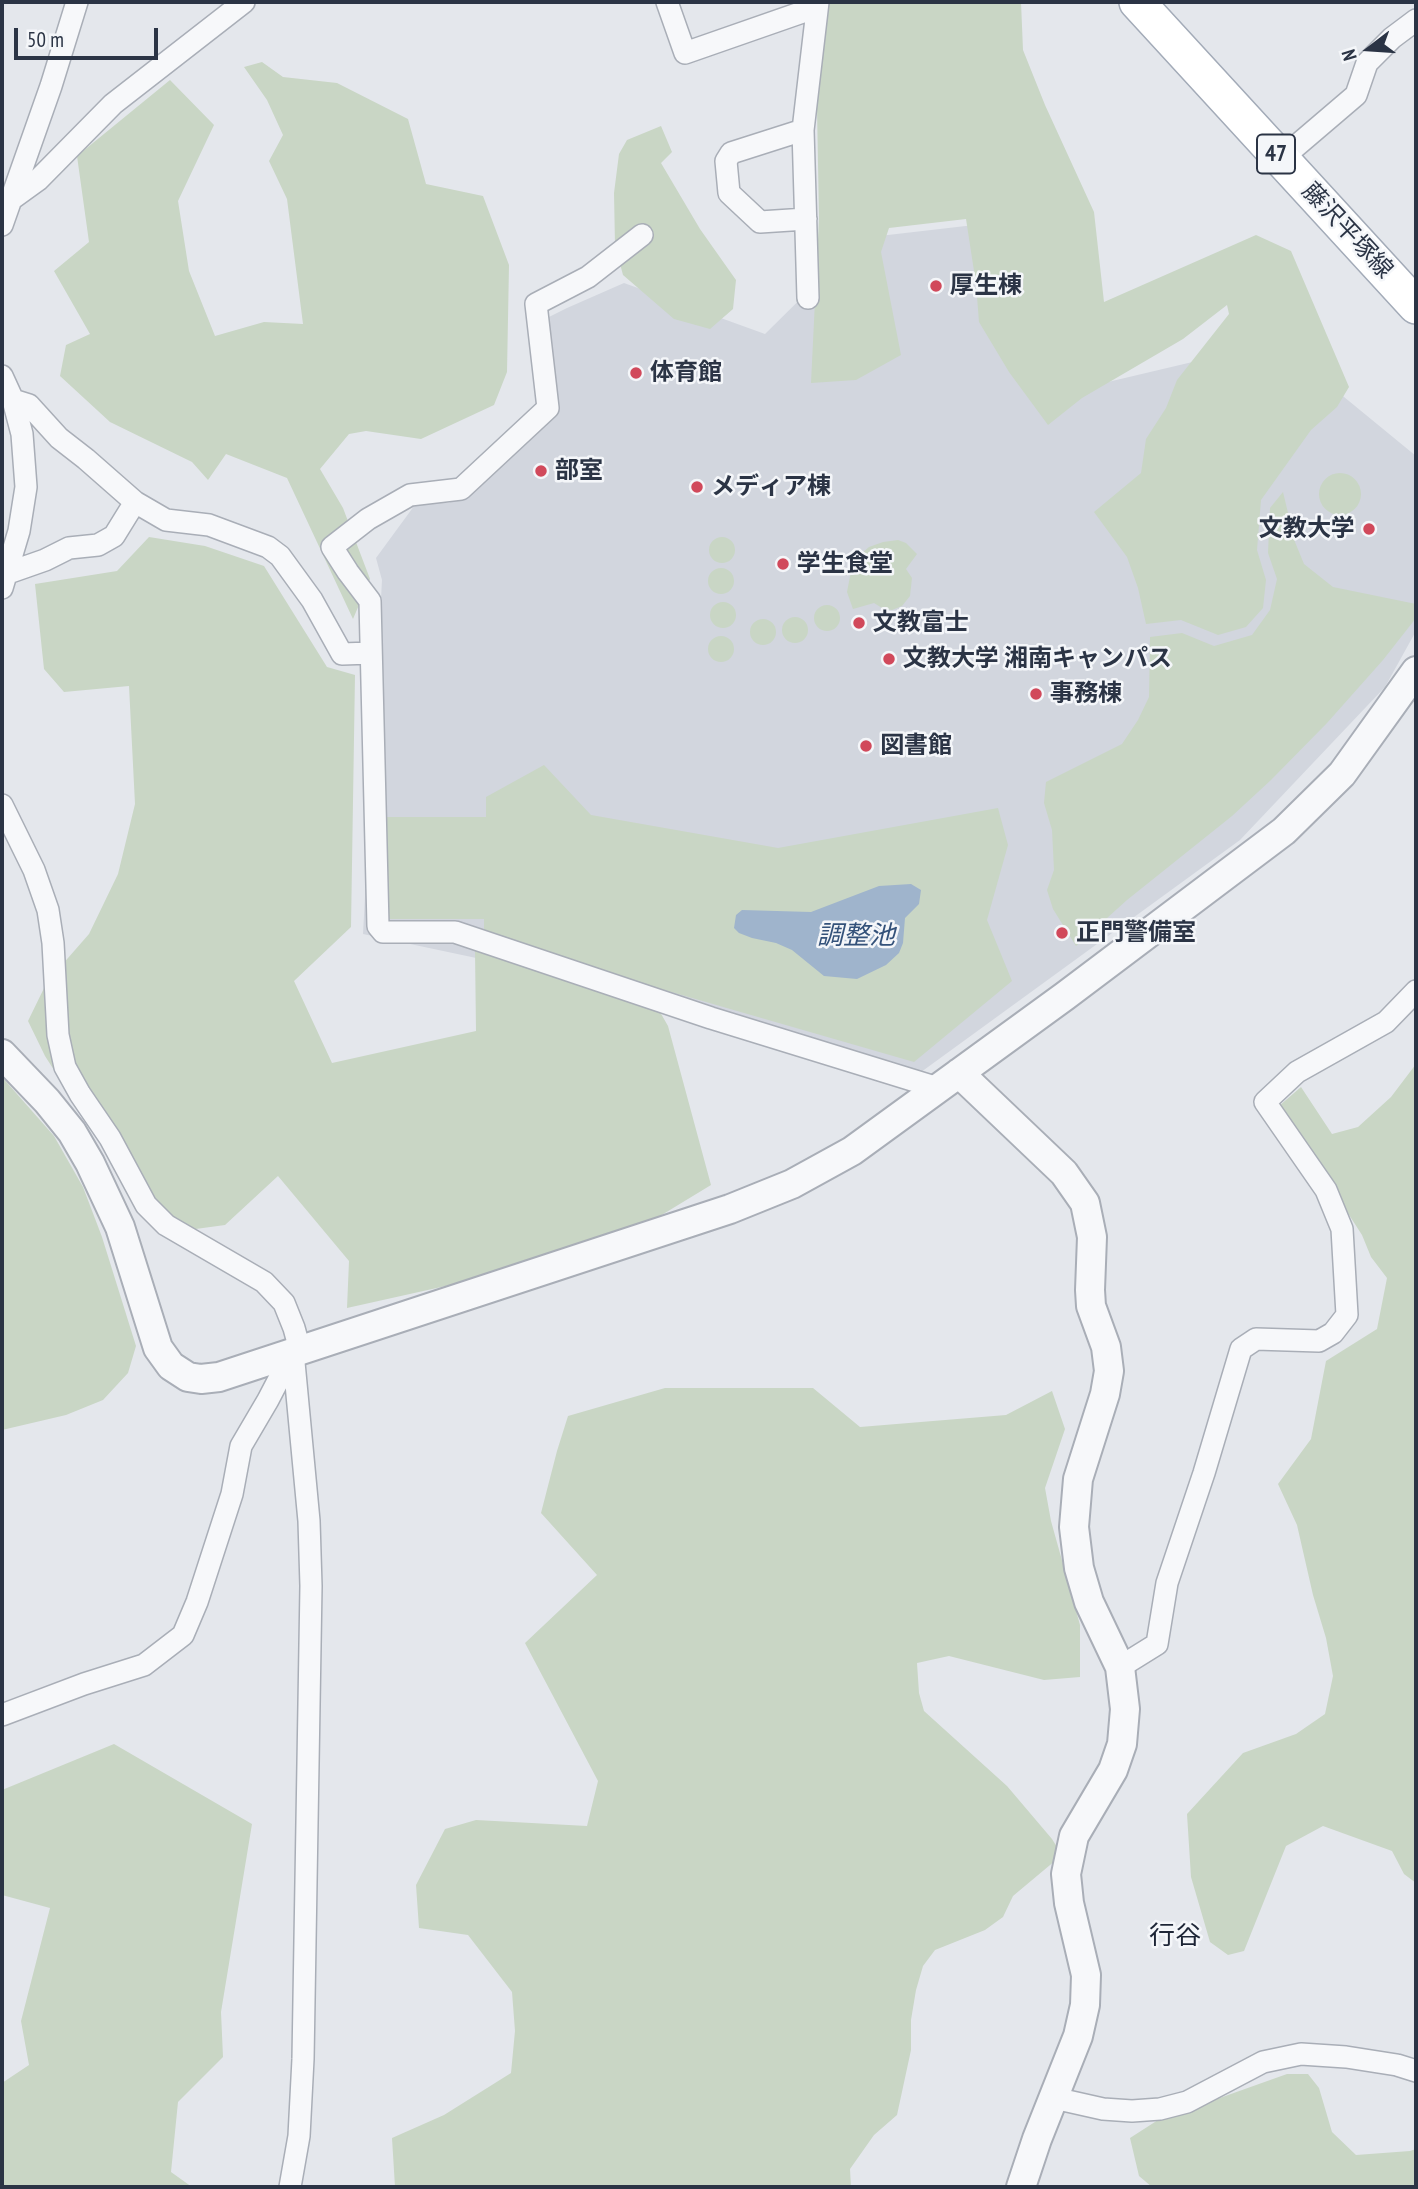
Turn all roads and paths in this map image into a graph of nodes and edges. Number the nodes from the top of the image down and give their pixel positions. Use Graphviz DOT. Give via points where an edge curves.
graph roads {
  1 [pos="77,2"];
  2 [pos="244,2"];
  3 [pos="667,2"];
  4 [pos="1137,2"];
  5 [pos="818,4"];
  6 [pos="1416,19"];
  7 [pos="803,130"];
  8 [pos="1281,159"];
  9 [pos="6,203"];
  10 [pos="806,219"];
  11 [pos="2,225"];
  12 [pos="642,235"];
  13 [pos="808,298"];
  14 [pos="1416,306"];
  15 [pos="2,376"];
  16 [pos="13,400"];
  17 [pos="135,502"];
  18 [pos="5,581"];
  19 [pos="371,653"];
  20 [pos="1416,671"];
  21 [pos="2,805"];
  22 [pos="1416,992"];
  23 [pos="2,1054"];
  24 [pos="949,1081"];
  25 [pos="296,1351"];
  26 [pos="1120,1667"];
  27 [pos="2,1715"];
  28 [pos="1416,2071"];
  29 [pos="1054,2098"];
  30 [pos="290,2187"];
  31 [pos="1021,2187"];
  1 -- 9 [label="street"];
  2 -- 9 [label="street" via="113,104 38,180"];
  3 -- 5 [label="street" via="685,53"];
  4 -- 8 [label="main road, 藤沢平塚線 / 47"];
  5 -- 7 [label="street"];
  6 -- 8 [label="street" via="1367,63 1356,95"];
  7 -- 10 [label="street"];
  7 -- 10 [label="street" via="731,153 726,161 729,192 760,222"];
  8 -- 14 [label="main road, 藤沢平塚線 / 47"];
  9 -- 11 [label="street"];
  10 -- 13 [label="street"];
  12 -- 19 [label="street" via="588,277 536,304 548,408 461,489 410,495 332,547 370,601"];
  15 -- 16 [label="street"];
  16 -- 17 [label="street" via="29,405 59,438"];
  16 -- 18 [label="street" via="22,434 26,487"];
  17 -- 18 [label="street" via="114,536 98,545 69,548"];
  17 -- 19 [label="street" via="166,520 209,525 268,547 312,600 342,654"];
  19 -- 24 [label="street" via="378,926 383,932 455,932 711,1018"];
  20 -- 24 [label="street" via="1342,774 1284,831"];
  21 -- 25 [label="street" via="48,910 58,1035 65,1067 146,1205 166,1226 264,1282 284,1303"];
  22 -- 26 [label="street" via="1386,1022 1297,1072 1265,1102 1326,1190 1342,1229 1347,1315 1319,1341 1256,1339 1241,1349 1167,1583 1157,1644"];
  23 -- 25 [label="street" via="64,1122 90,1163 120,1227 158,1348 172,1366 188,1377 219,1377"];
  24 -- 25 [label="street" via="852,1151 792,1184 730,1209"];
  24 -- 26 [label="street" via="1064,1173 1085,1203 1092,1237 1091,1307 1106,1347 1109,1371 1079,1479 1074,1527 1089,1602"];
  25 -- 27 [label="street" via="241,1446 232,1494 183,1635 144,1665"];
  25 -- 30 [label="street" via="311,1586 303,2059 299,2136"];
  26 -- 29 [label="street" via="1125,1709 1122,1744 1113,1770 1074,1836 1066,1874 1086,1975 1085,2005"];
  28 -- 29 [label="street" via="1301,2053 1263,2062 1187,2102 1160,2109 1103,2109"];
  29 -- 31 [label="street"];
}
